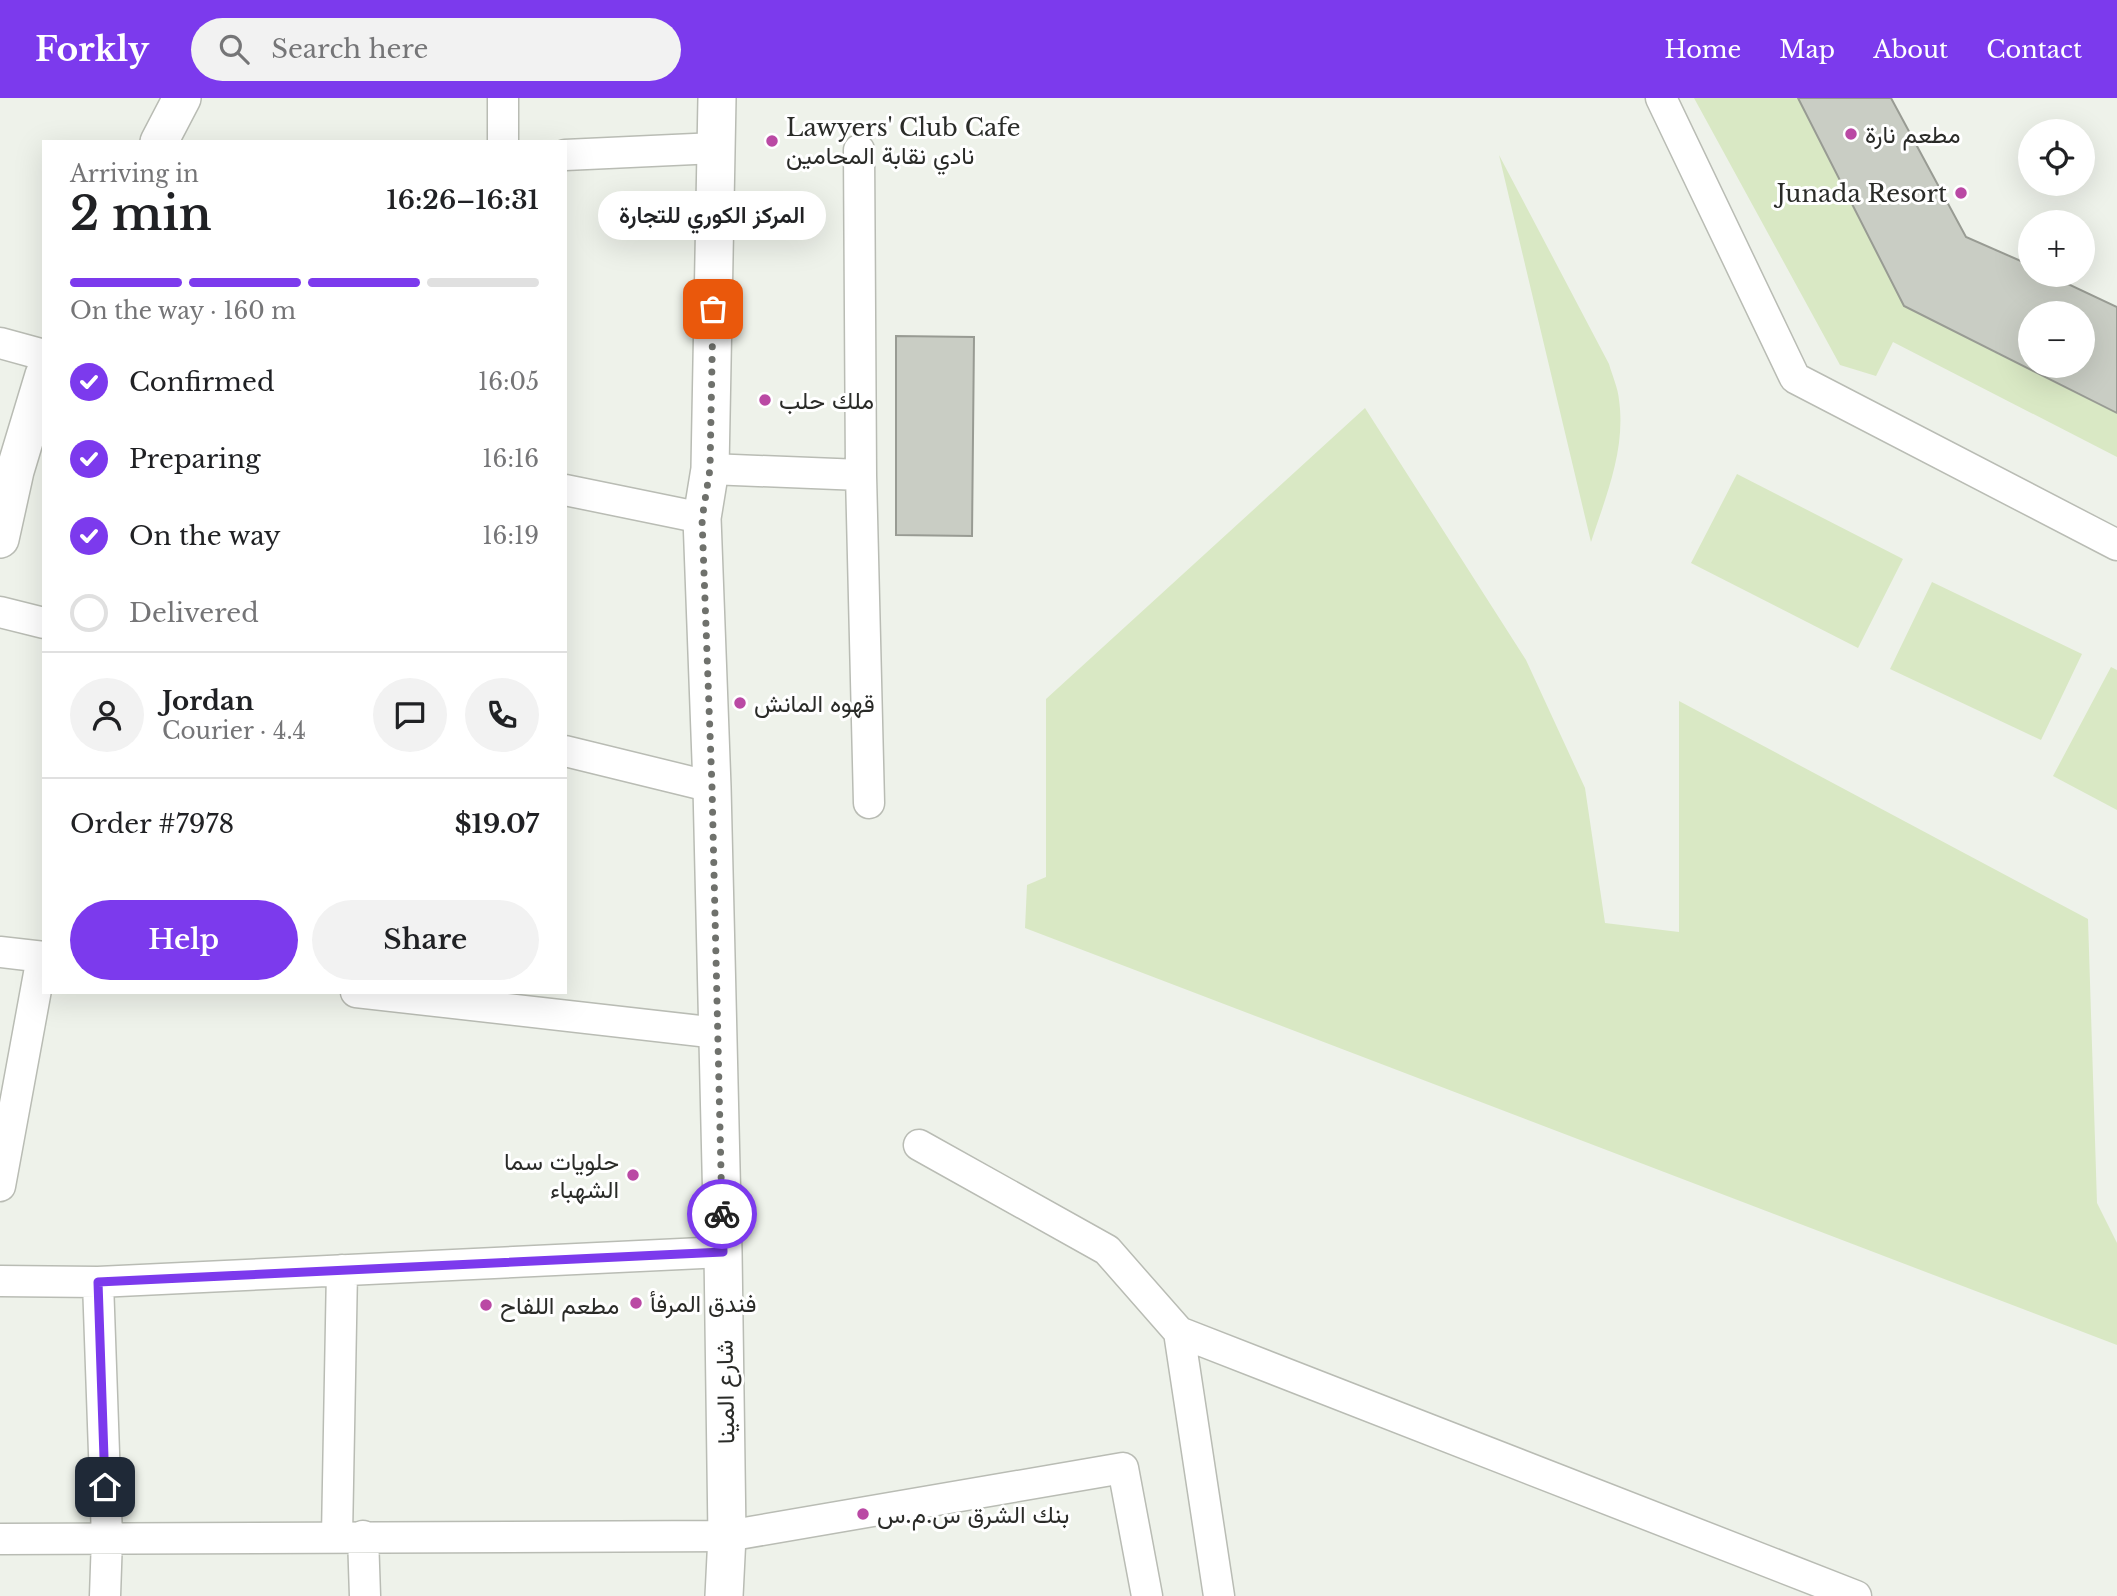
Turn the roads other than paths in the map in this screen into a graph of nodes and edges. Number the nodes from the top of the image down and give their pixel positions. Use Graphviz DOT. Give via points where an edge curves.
graph roads {
  1 [pos="182,98"];
  2 [pos="503,98"];
  3 [pos="716,98"];
  4 [pos="1661,98"];
  5 [pos="160,140"];
  6 [pos="503,140"];
  7 [pos="716,148"];
  8 [pos="859,150"];
  9 [pos="567,155"];
  10 [pos="0,343"];
  11 [pos="42,354"];
  12 [pos="42,382"];
  13 [pos="710,469"];
  14 [pos="861,475"];
  15 [pos="567,490"];
  16 [pos="702,519"];
  17 [pos="0,539"];
  18 [pos="2117,545"];
  19 [pos="0,612"];
  20 [pos="42,622"];
  21 [pos="567,751"];
  22 [pos="712,787"];
  23 [pos="869,803"];
  24 [pos="0,952"];
  25 [pos="42,957"];
  26 [pos="42,962"];
  27 [pos="374,994"];
  28 [pos="718,1033"];
  29 [pos="919,1145"];
  30 [pos="0,1186"];
  31 [pos="723,1252"];
  32 [pos="342,1270"];
  33 [pos="0,1281"];
  34 [pos="98,1282"];
  35 [pos="1179,1332"];
  36 [pos="727,1535"];
  37 [pos="350,1536"];
  38 [pos="107,1538"];
  39 [pos="0,1539"];
  40 [pos="105,1596"];
  41 [pos="365,1596"];
  42 [pos="724,1596"];
  43 [pos="1147,1596"];
  44 [pos="1219,1596"];
  45 [pos="1856,1596"];
  1 -- 5 [label="street"];
  2 -- 6 [label="street"];
  3 -- 7 [label="street, شارع المينا"];
  4 -- 18 [label="street" via="1795,378"];
  7 -- 9 [label="street"];
  7 -- 13 [label="street, شارع المينا"];
  8 -- 14 [label="street"];
  10 -- 11 [label="street"];
  12 -- 17 [label="street"];
  13 -- 14 [label="street"];
  13 -- 16 [label="street, شارع المينا"];
  14 -- 23 [label="street"];
  15 -- 16 [label="street"];
  16 -- 22 [label="street, شارع المينا"];
  19 -- 20 [label="street"];
  21 -- 22 [label="street"];
  22 -- 28 [label="street, شارع المينا"];
  24 -- 25 [label="street"];
  26 -- 30 [label="street"];
  27 -- 28 [label="street"];
  28 -- 31 [label="street, شارع المينا"];
  29 -- 35 [label="street" via="1107,1250"];
  31 -- 32 [label="street"];
  31 -- 36 [label="street, شارع المينا"];
  32 -- 34 [label="street"];
  32 -- 37 [label="street"];
  33 -- 34 [label="street"];
  34 -- 38 [label="street"];
  35 -- 44 [label="street"];
  35 -- 45 [label="street"];
  36 -- 37 [label="street"];
  36 -- 42 [label="street, شارع المينا"];
  36 -- 43 [label="street" via="1124,1468"];
  37 -- 38 [label="street"];
  37 -- 41 [label="street"];
  38 -- 39 [label="street"];
  38 -- 40 [label="street"];
}
